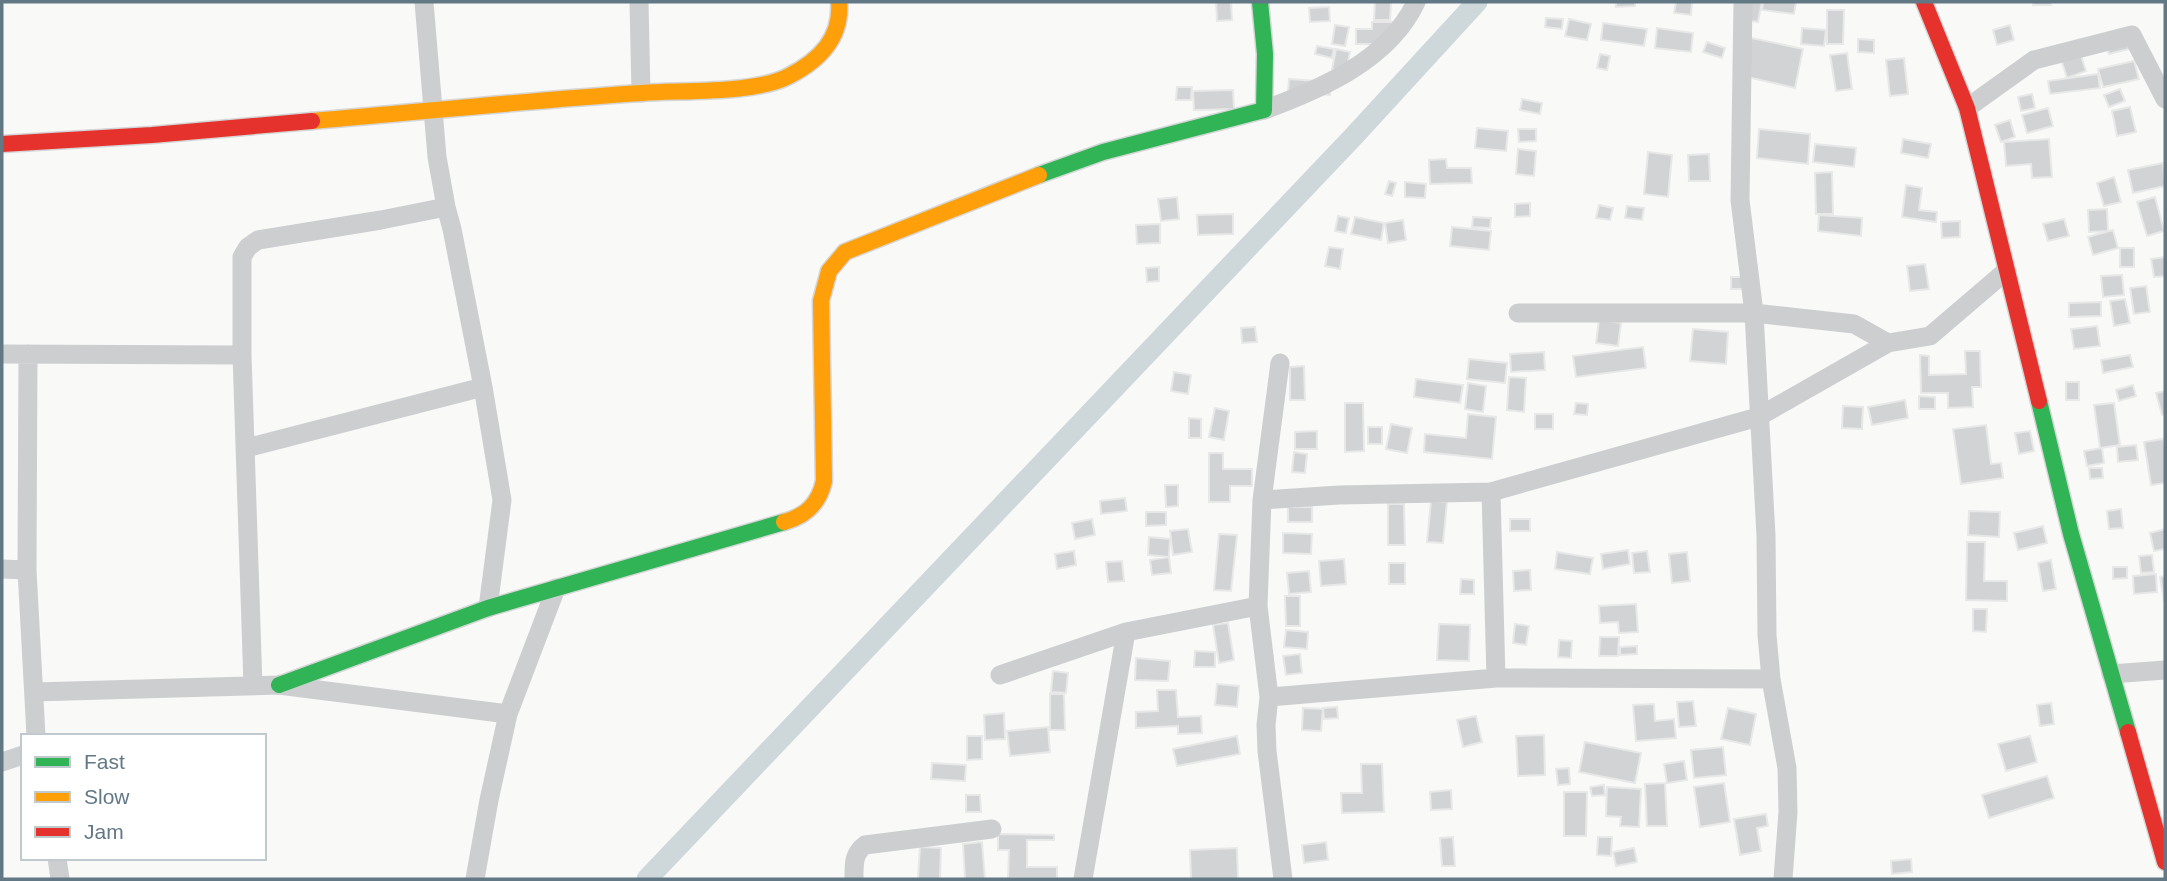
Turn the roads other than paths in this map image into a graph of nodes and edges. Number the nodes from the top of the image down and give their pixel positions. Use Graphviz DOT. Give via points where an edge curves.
graph roads {
  1 [pos="425,2"];
  2 [pos="639,2"];
  3 [pos="839,2"];
  4 [pos="1259,2"];
  5 [pos="1416,2"];
  6 [pos="1743,2"];
  7 [pos="1924,2"];
  8 [pos="641,93"];
  9 [pos="2165,99"];
  10 [pos="1967,108"];
  11 [pos="1264,110"];
  12 [pos="433,112"];
  13 [pos="2,144"];
  14 [pos="446,207"];
  15 [pos="2006,271"];
  16 [pos="1518,313"];
  17 [pos="1754,313"];
  18 [pos="1888,343"];
  19 [pos="28,354"];
  20 [pos="2,355"];
  21 [pos="242,355"];
  22 [pos="1280,363"];
  23 [pos="483,387"];
  24 [pos="1758,417"];
  25 [pos="246,448"];
  26 [pos="1491,492"];
  27 [pos="1262,500"];
  28 [pos="2,569"];
  29 [pos="27,570"];
  30 [pos="556,588"];
  31 [pos="1258,606"];
  32 [pos="488,608"];
  33 [pos="1126,632"];
  34 [pos="2165,670"];
  35 [pos="2111,674"];
  36 [pos="1000,675"];
  37 [pos="1496,678"];
  38 [pos="1771,679"];
  39 [pos="279,685"];
  40 [pos="253,686"];
  41 [pos="34,692"];
  42 [pos="1269,697"];
  43 [pos="508,714"];
  44 [pos="36,734"];
  45 [pos="21,756"];
  46 [pos="2,762"];
  47 [pos="992,829"];
  48 [pos="57,860"];
  49 [pos="2165,862"];
  50 [pos="60,879"];
  51 [pos="475,879"];
  52 [pos="854,879"];
  53 [pos="1083,879"];
  54 [pos="1283,879"];
  55 [pos="1783,879"];
  1 -- 12 [label="street"];
  2 -- 8 [label="street"];
  3 -- 8 [label="street" via="834,38 817,58 788,77 756,87"];
  4 -- 11 [label="street" via="1265,54"];
  5 -- 11 [label="street" via="1408,18 1365,62"];
  6 -- 17 [label="street" via="1740,200"];
  7 -- 10 [label="street"];
  8 -- 12 [label="street"];
  9 -- 10 [label="street" via="2132,35 2034,60"];
  10 -- 15 [label="street"];
  11 -- 30 [label="street" via="1102,152 845,252 829,271 821,301 825,473 823,493 810,510 798,518"];
  12 -- 13 [label="street"];
  12 -- 14 [label="street"];
  14 -- 21 [label="street" via="258,240 248,247 241,269"];
  14 -- 23 [label="street"];
  15 -- 18 [label="street" via="1930,336"];
  15 -- 35 [label="street"];
  16 -- 17 [label="street"];
  17 -- 18 [label="street" via="1854,324"];
  17 -- 24 [label="street"];
  18 -- 24 [label="street"];
  19 -- 20 [label="street"];
  19 -- 21 [label="street"];
  19 -- 29 [label="street"];
  21 -- 25 [label="street"];
  22 -- 27 [label="street"];
  23 -- 25 [label="street"];
  23 -- 32 [label="street" via="502,500"];
  24 -- 26 [label="street"];
  24 -- 38 [label="street"];
  25 -- 40 [label="street"];
  26 -- 27 [label="street"];
  26 -- 37 [label="street"];
  27 -- 31 [label="street"];
  28 -- 29 [label="street"];
  29 -- 41 [label="street"];
  30 -- 32 [label="street"];
  30 -- 43 [label="street"];
  31 -- 33 [label="street"];
  31 -- 42 [label="street"];
  32 -- 39 [label="street"];
  33 -- 36 [label="street"];
  33 -- 53 [label="street"];
  34 -- 35 [label="street"];
  35 -- 49 [label="street"];
  37 -- 38 [label="street"];
  37 -- 42 [label="street"];
  38 -- 55 [label="street" via="1787,768"];
  39 -- 40 [label="street"];
  39 -- 43 [label="street"];
  40 -- 41 [label="street"];
  41 -- 44 [label="street"];
  42 -- 54 [label="street" via="1267,751"];
  43 -- 51 [label="street"];
  45 -- 46 [label="street"];
  47 -- 52 [label="street" via="865,845 858,850"];
  48 -- 50 [label="street"];
}
